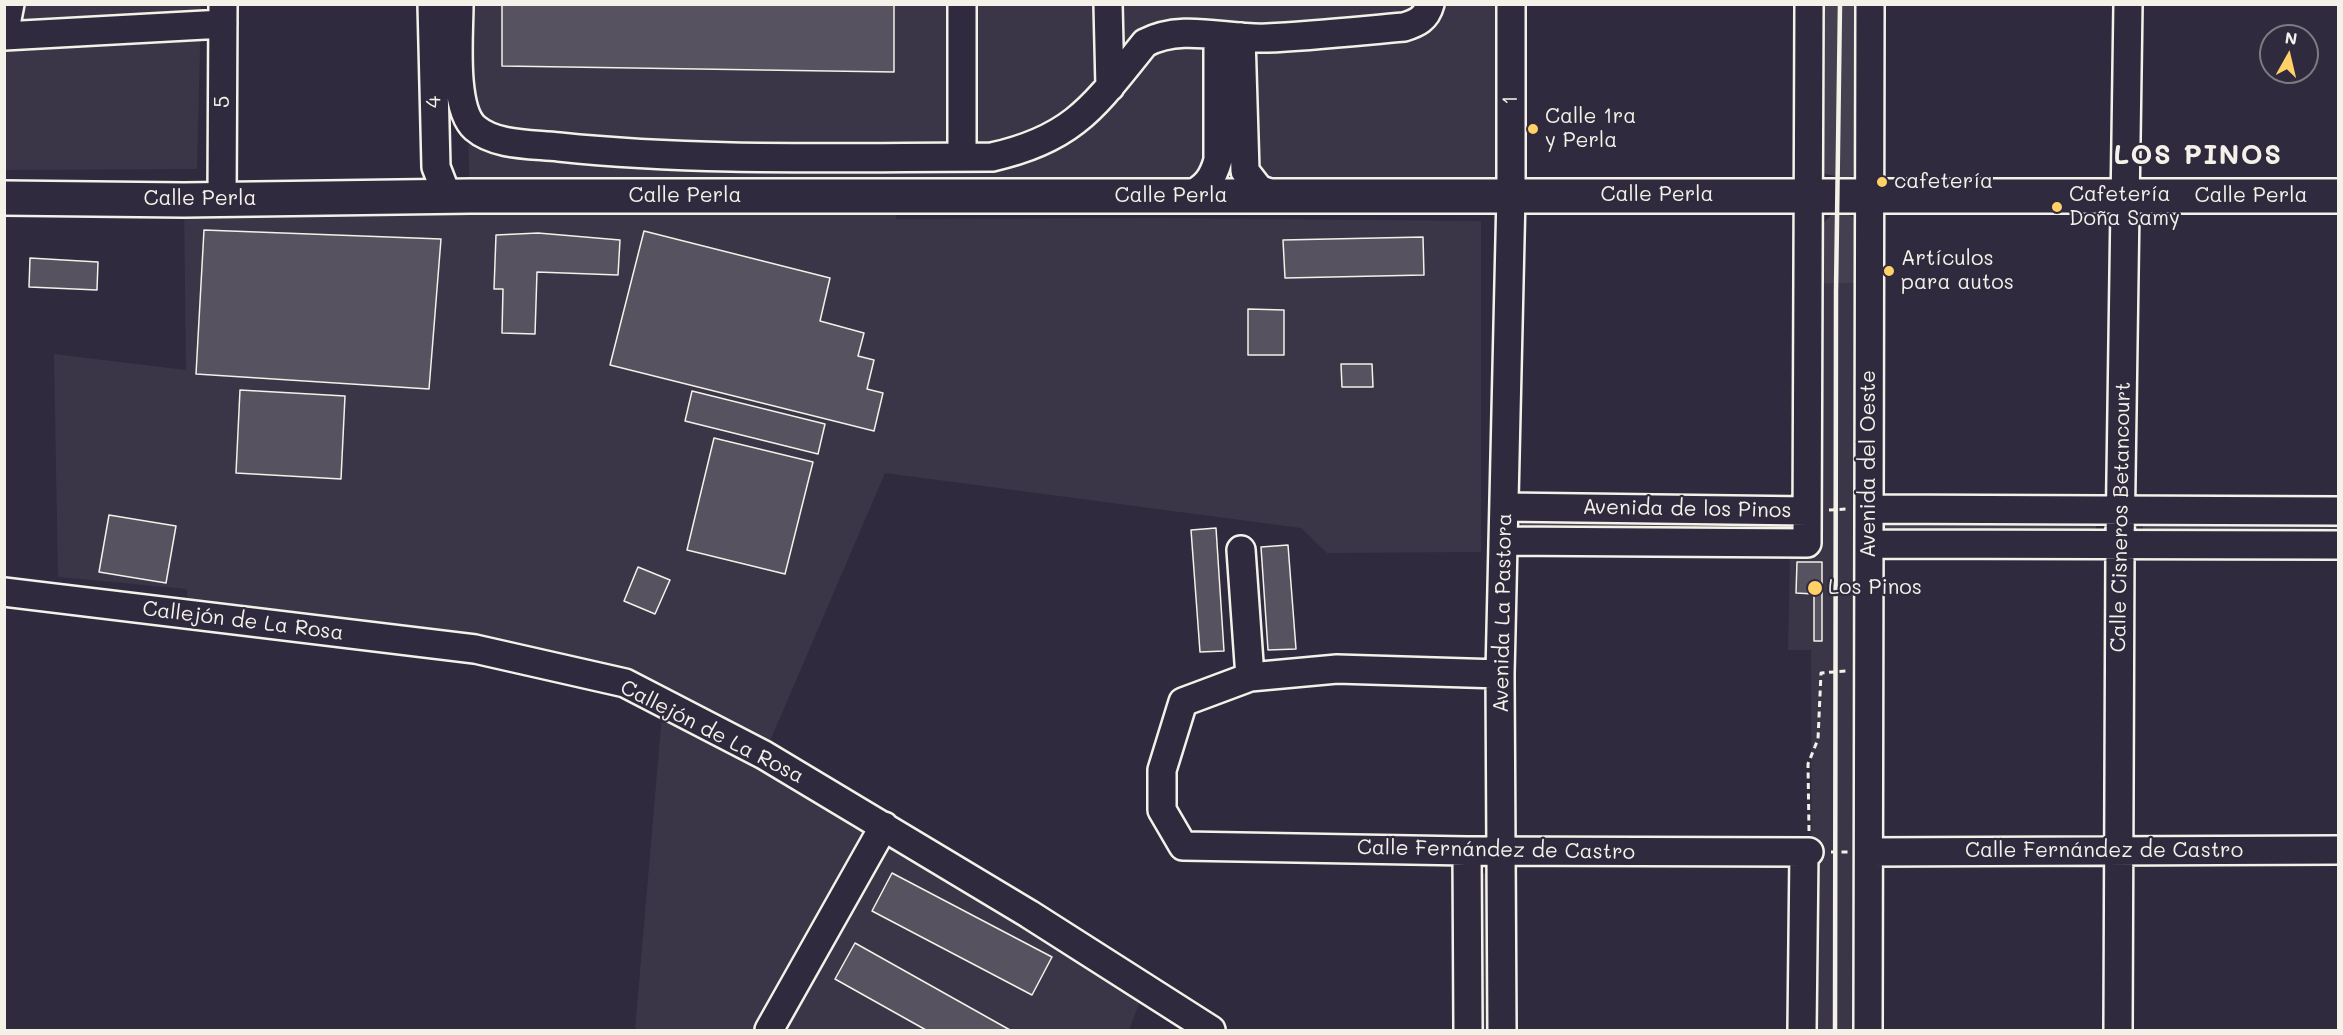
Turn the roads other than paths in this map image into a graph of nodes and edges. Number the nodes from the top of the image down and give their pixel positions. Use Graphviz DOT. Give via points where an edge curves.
graph roads {
  1 [pos="10,4"];
  2 [pos="432,4"];
  3 [pos="459,4"];
  4 [pos="962,4"];
  5 [pos="1108,4"];
  6 [pos="1430,4"];
  7 [pos="1511,4"];
  8 [pos="1809,4"];
  9 [pos="1870,4"];
  10 [pos="2128,4"];
  11 [pos="223,14"];
  12 [pos="4,35"];
  13 [pos="1230,37"];
  14 [pos="1110,87"];
  15 [pos="962,157"];
  16 [pos="1808,194"];
  17 [pos="1511,195"];
  18 [pos="1870,195"];
  19 [pos="1188,196"];
  20 [pos="2127,196"];
  21 [pos="2338,196"];
  22 [pos="1281,197"];
  23 [pos="4,198"];
  24 [pos="448,198"];
  25 [pos="222,200"];
  26 [pos="1505,507"];
  27 [pos="1869,509"];
  28 [pos="2122,510"];
  29 [pos="1807,511"];
  30 [pos="2338,511"];
  31 [pos="1503,542"];
  32 [pos="1869,544"];
  33 [pos="2120,544"];
  34 [pos="2338,545"];
  35 [pos="1241,550"];
  36 [pos="4,592"];
  37 [pos="1500,674"];
  38 [pos="1250,677"];
  39 [pos="884,826"];
  40 [pos="2338,850"];
  41 [pos="1467,851"];
  42 [pos="1501,851"];
  43 [pos="2117,851"];
  44 [pos="1869,852"];
  45 [pos="769,1030"];
  46 [pos="1211,1030"];
  47 [pos="1467,1030"];
  48 [pos="1502,1030"];
  49 [pos="1802,1030"];
  50 [pos="1868,1030"];
  51 [pos="2118,1030"];
  1 -- 12 [label="street"];
  2 -- 24 [label="street, 4" via="436,167"];
  3 -- 15 [label="street" via="459,60 465,114 474,128 494,139 614,153 757,158"];
  4 -- 15 [label="street"];
  5 -- 14 [label="street"];
  6 -- 13 [label="street" via="1425,17 1404,27"];
  7 -- 17 [label="street, 1"];
  8 -- 16 [label="street"];
  9 -- 18 [label="street, Avenida del Oeste"];
  10 -- 20 [label="street, Calle Cisneros Betancourt"];
  11 -- 12 [label="street"];
  11 -- 25 [label="street, 5"];
  13 -- 14 [label="street" via="1181,32 1157,37 1146,43"];
  13 -- 19 [label="street" via="1218,160 1211,178"];
  13 -- 22 [label="street" via="1245,171 1259,189"];
  14 -- 15 [label="street" via="1076,122 1040,142 992,157"];
  16 -- 17 [label="main road, Calle Perla"];
  16 -- 18 [label="main road, Calle Perla"];
  16 -- 29 [label="street"];
  17 -- 22 [label="main road, Calle Perla"];
  17 -- 26 [label="street, Avenida La Pastora"];
  18 -- 20 [label="main road, Calle Perla"];
  18 -- 27 [label="street, Avenida del Oeste"];
  19 -- 22 [label="main road, Calle Perla"];
  19 -- 24 [label="main road, Calle Perla"];
  20 -- 21 [label="main road, Calle Perla"];
  20 -- 28 [label="street, Calle Cisneros Betancourt"];
  23 -- 25 [label="main road, Calle Perla"];
  24 -- 25 [label="main road, Calle Perla"];
  26 -- 29 [label="street, Avenida de los Pinos"];
  26 -- 31 [label="street, Avenida La Pastora"];
  27 -- 28 [label="street"];
  27 -- 32 [label="street, Avenida del Oeste"];
  28 -- 30 [label="street"];
  28 -- 33 [label="street, Calle Cisneros Betancourt"];
  29 -- 31 [label="street, Avenida de los Pinos" via="1807,543"];
  31 -- 37 [label="street, Avenida La Pastora"];
  32 -- 33 [label="street"];
  32 -- 44 [label="street, Avenida del Oeste"];
  33 -- 34 [label="street"];
  33 -- 43 [label="street, Calle Cisneros Betancourt"];
  35 -- 38 [label="street"];
  36 -- 39 [label="street, Callejón de La Rosa" via="475,649 625,683 764,755"];
  37 -- 38 [label="street" via="1337,669"];
  37 -- 42 [label="street, Avenida La Pastora"];
  38 -- 41 [label="street, Calle Fernández de Castro" via="1183,702 1162,770 1162,810 1183,846"];
  39 -- 45 [label="street"];
  39 -- 46 [label="street, Callejón de La Rosa"];
  40 -- 43 [label="street, Calle Fernández de Castro"];
  41 -- 42 [label="street, Calle Fernández de Castro"];
  41 -- 47 [label="street"];
  42 -- 48 [label="street, Avenida La Pastora"];
  42 -- 49 [label="street, Calle Fernández de Castro" via="1807,852"];
  43 -- 44 [label="street, Calle Fernández de Castro"];
  43 -- 51 [label="street, Calle Cisneros Betancourt"];
  44 -- 50 [label="street, Avenida del Oeste"];
}
